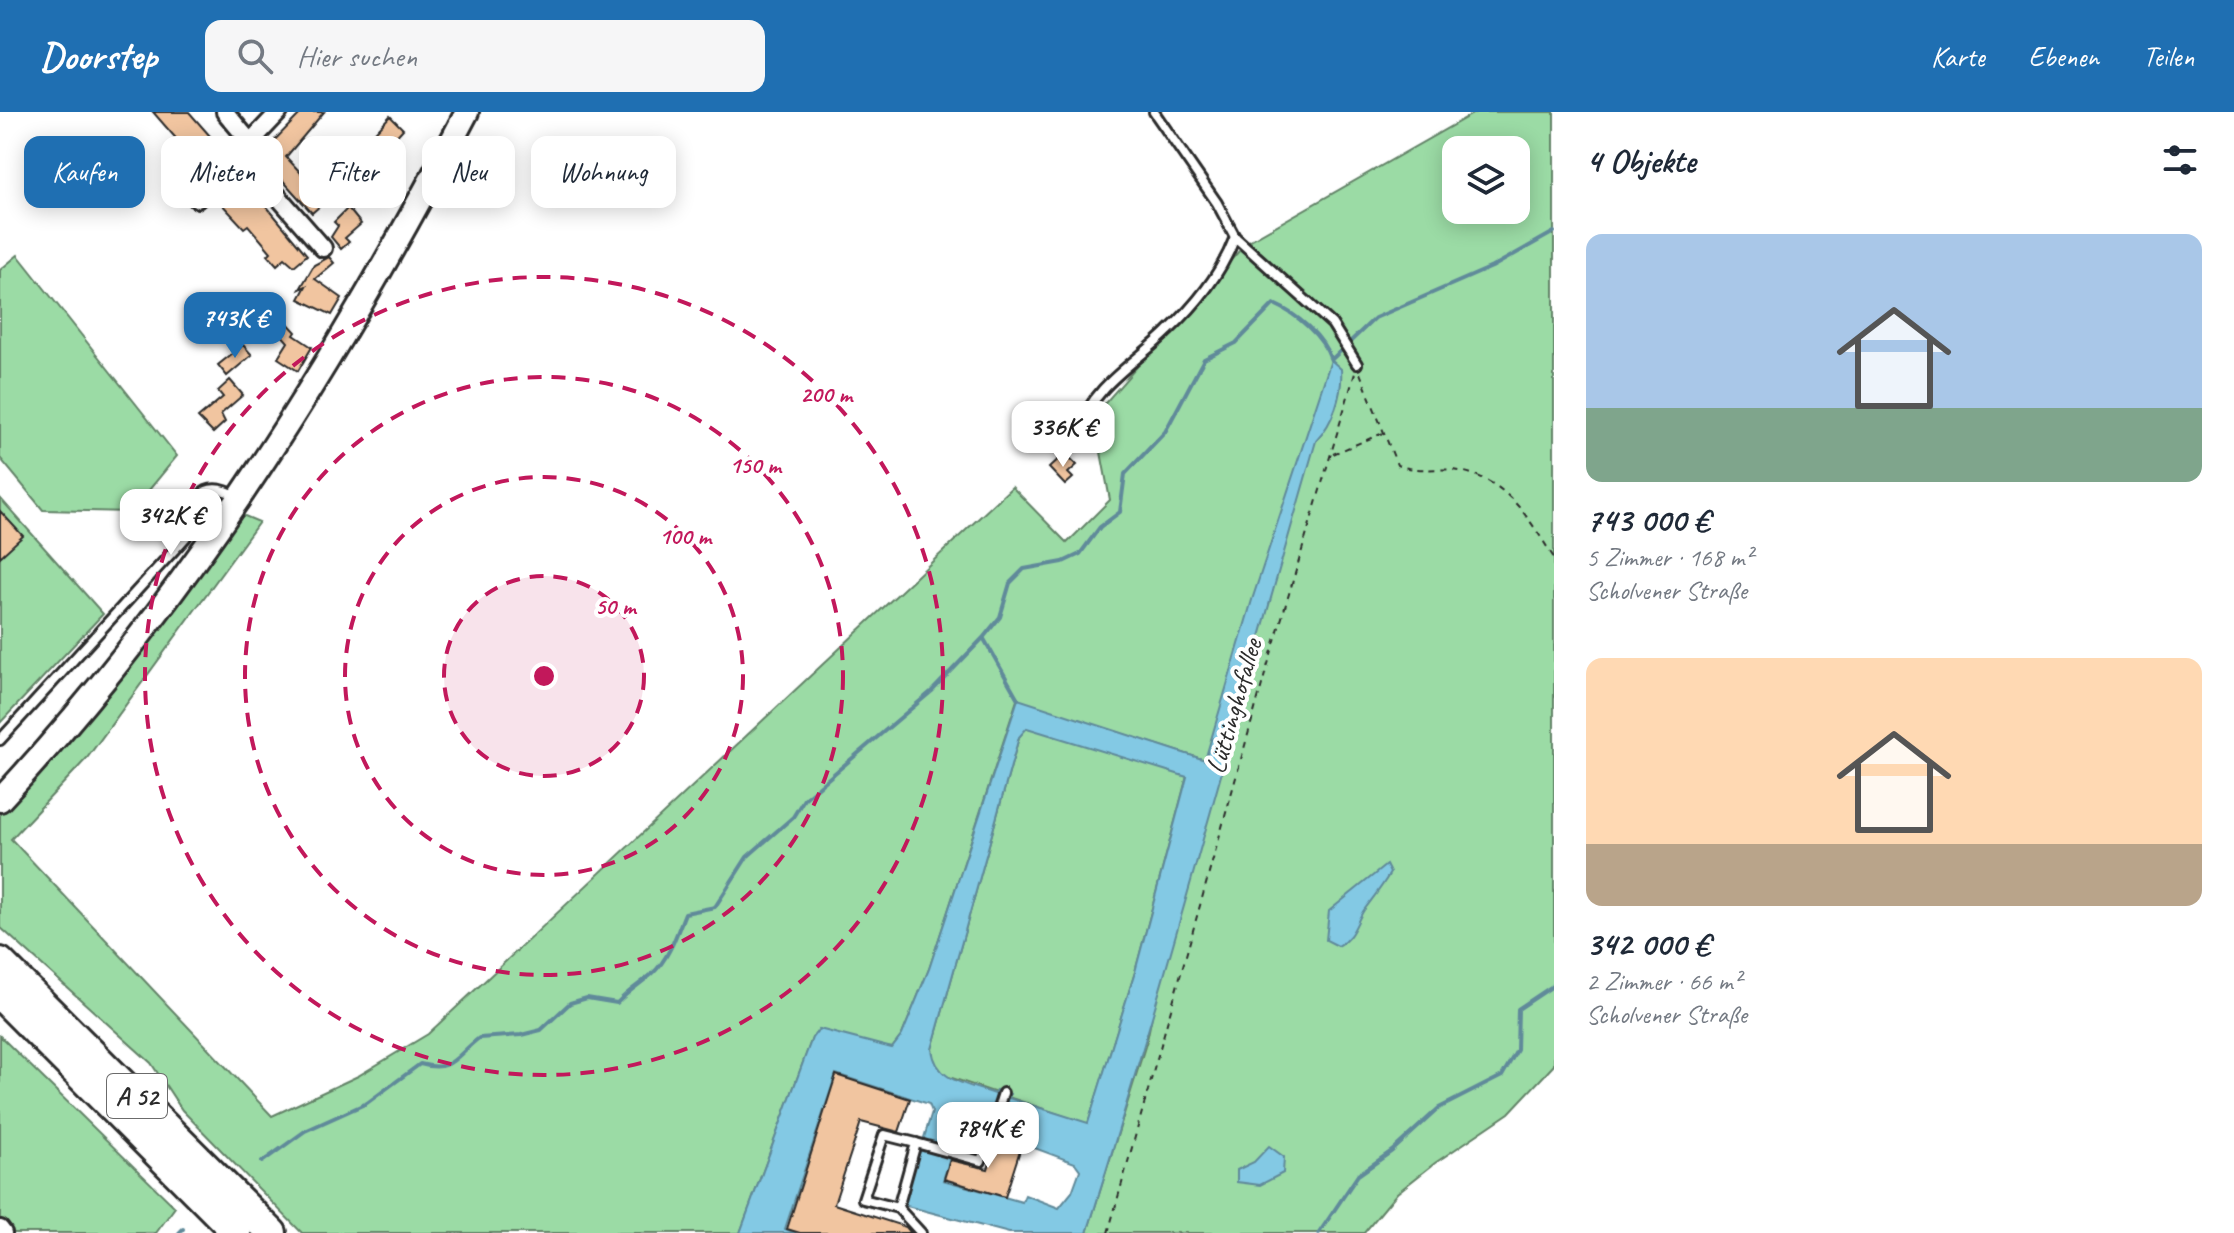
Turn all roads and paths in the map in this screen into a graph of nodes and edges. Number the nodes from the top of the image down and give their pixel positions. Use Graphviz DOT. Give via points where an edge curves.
graph roads {
  1 [pos="225,112"];
  2 [pos="279,112"];
  3 [pos="467,112"];
  4 [pos="1154,112"];
  5 [pos="238,136"];
  6 [pos="256,136"];
  7 [pos="283,197"];
  8 [pos="1235,237"];
  9 [pos="323,248"];
  10 [pos="1357,364"];
  11 [pos="1079,430"];
  12 [pos="1384,433"];
  13 [pos="1332,455"];
  14 [pos="241,497"];
  15 [pos="1554,558"];
  16 [pos="0,740"];
  17 [pos="0,800"];
  18 [pos="0,962"];
  19 [pos="0,995"];
  20 [pos="1003,1093"];
  21 [pos="917,1143"];
  22 [pos="898,1208"];
  23 [pos="237,1233"];
  24 [pos="272,1233"];
  25 [pos="921,1233"];
  26 [pos="1108,1233"];
  1 -- 5 [label="street"];
  2 -- 6 [label="street"];
  3 -- 14 [label="main road" via="403,231"];
  4 -- 8 [label="lane"];
  7 -- 9 [label="street"];
  8 -- 10 [label="lane" via="1332,324"];
  8 -- 11 [label="lane" via="1227,260 1199,297 1094,396"];
  10 -- 12 [label="path"];
  10 -- 13 [label="path, Lüttinghofallee"];
  12 -- 13 [label="path"];
  12 -- 15 [label="path" via="1397,465 1468,472 1510,494"];
  13 -- 26 [label="path, Lüttinghofallee"];
  14 -- 16 [label="lane" via="218,490 199,496 190,508 186,537"];
  14 -- 17 [label="main road" via="135,642"];
  18 -- 24 [label="highway, A 52"];
  19 -- 23 [label="highway, A 52"];
  20 -- 21 [label="lane" via="981,1161"];
  21 -- 22 [label="lane"];
  21 -- 22 [label="lane" via="884,1135 863,1199"];
  22 -- 25 [label="lane"];
}
